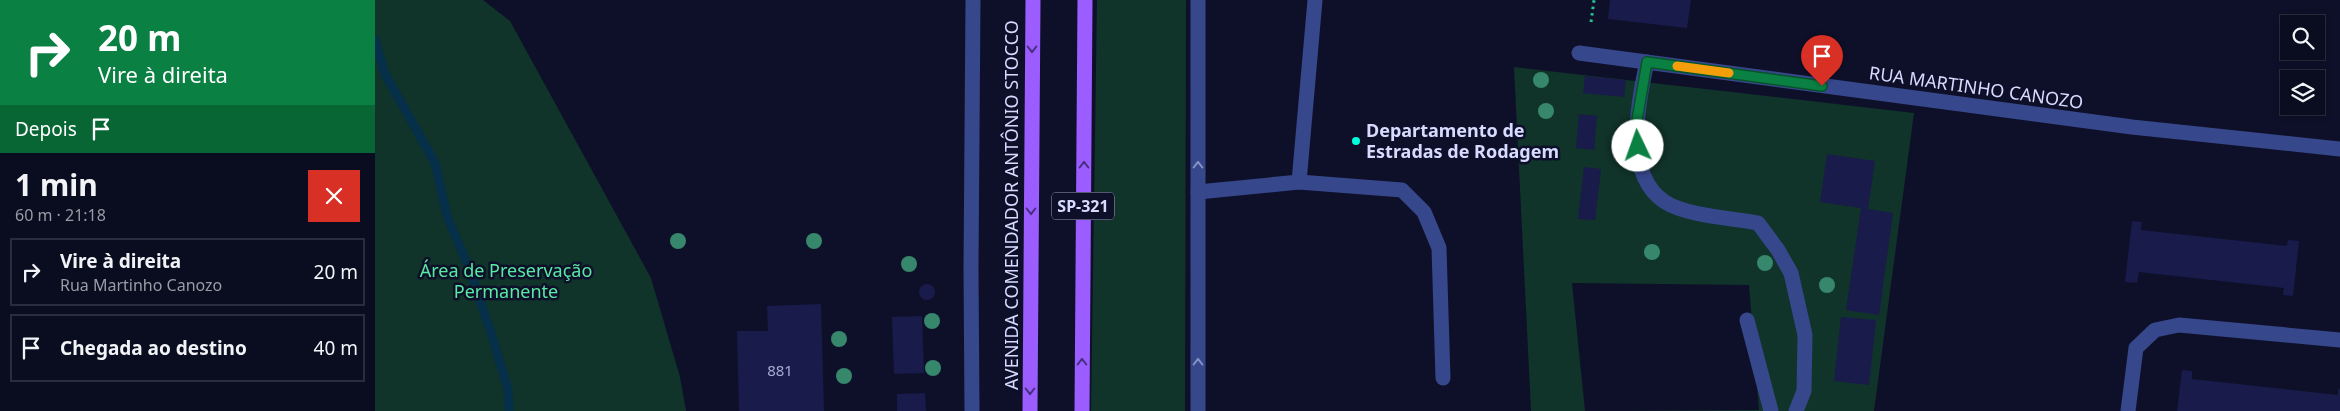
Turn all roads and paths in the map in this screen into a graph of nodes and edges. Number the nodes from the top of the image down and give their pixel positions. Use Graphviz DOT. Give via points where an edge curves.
graph roads {
  1 [pos="973,0"];
  2 [pos="1033,0"];
  3 [pos="1085,0"];
  4 [pos="1199,0"];
  5 [pos="1315,0"];
  6 [pos="1594,0"];
  7 [pos="1591,22"];
  8 [pos="1579,53"];
  9 [pos="1647,62"];
  10 [pos="2340,149"];
  11 [pos="1299,182"];
  12 [pos="1198,192"];
  13 [pos="1747,320"];
  14 [pos="2340,340"];
  15 [pos="1443,378"];
  16 [pos="972,411"];
  17 [pos="1030,411"];
  18 [pos="1082,411"];
  19 [pos="1198,411"];
  20 [pos="1771,411"];
  21 [pos="1796,411"];
  22 [pos="2129,411"];
  1 -- 16 [label="street"];
  2 -- 17 [label="main road, AVENIDA COMENDADOR ANTÔNIO STOCCO / SP-321, one-way"];
  18 -- 3 [label="main road, SP-321, one-way"];
  12 -- 4 [label="street, one-way"];
  5 -- 11 [label="street"];
  6 -- 7 [label="path"];
  8 -- 9 [label="street, RUA MARTINHO CANOZO"];
  9 -- 10 [label="street, RUA MARTINHO CANOZO" via="2132,128"];
  9 -- 21 [label="street" via="1637,120 1638,146 1644,175 1652,189 1665,202 1688,210 1758,223 1791,273 1805,335 1804,391"];
  11 -- 12 [label="street"];
  11 -- 15 [label="street" via="1402,190 1424,212 1439,248"];
  19 -- 12 [label="street, one-way"];
  13 -- 20 [label="street"];
  14 -- 22 [label="street" via="2179,325 2155,330 2136,348"];
}
